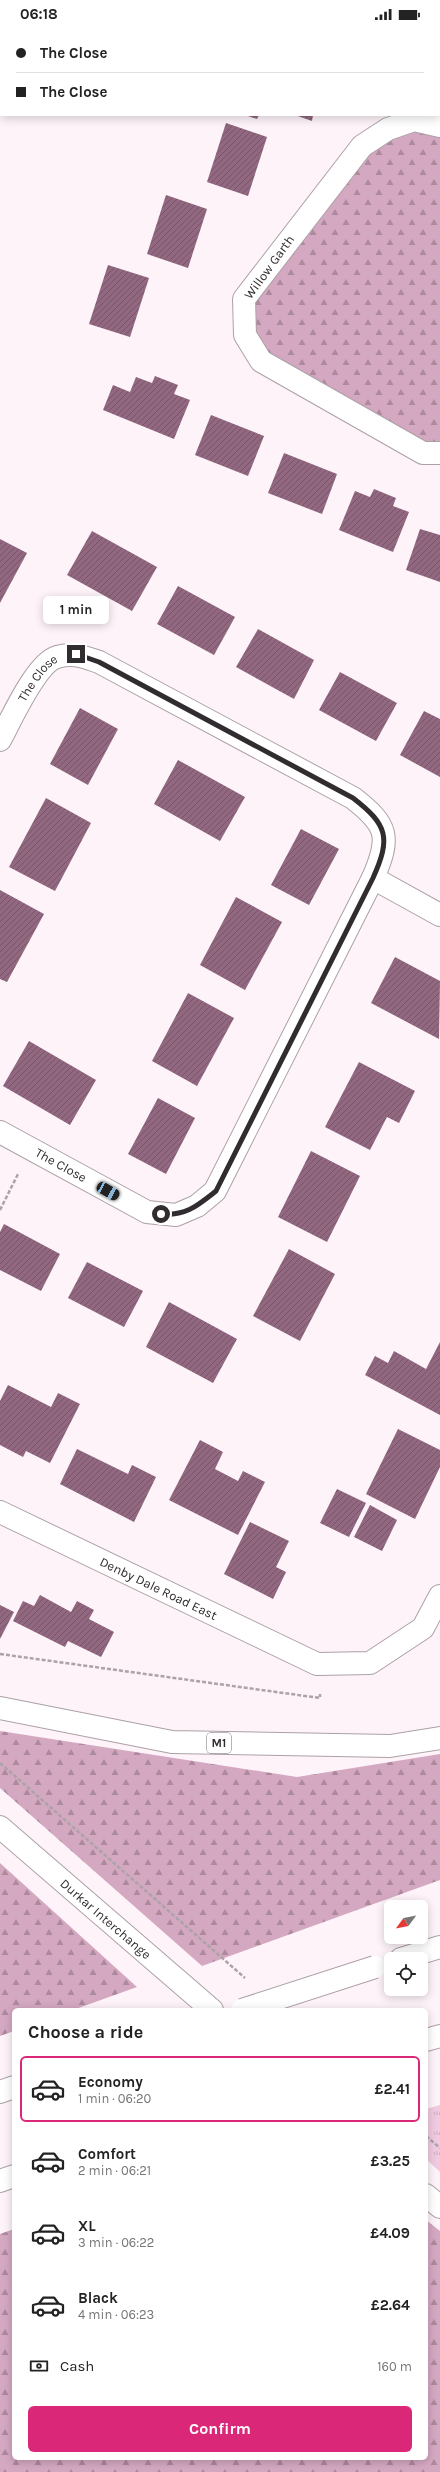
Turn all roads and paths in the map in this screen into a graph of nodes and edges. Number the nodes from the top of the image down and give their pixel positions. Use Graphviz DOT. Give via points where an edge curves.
graph roads {
  1 [pos="440,126"];
  2 [pos="440,453"];
  3 [pos="0,740"];
  4 [pos="373,878"];
  5 [pos="440,915"];
  6 [pos="0,1132"];
  7 [pos="30,1149"];
  8 [pos="0,1210"];
  9 [pos="0,1512"];
  10 [pos="440,1596"];
  11 [pos="0,1654"];
  12 [pos="317,1664"];
  13 [pos="0,1708"];
  14 [pos="440,1738"];
  15 [pos="0,1763"];
  16 [pos="0,1827"];
  17 [pos="440,1947"];
  18 [pos="424,1952"];
  19 [pos="383,1964"];
  20 [pos="246,1979"];
  21 [pos="210,2008"];
  22 [pos="248,2008"];
  23 [pos="440,2036"];
  24 [pos="428,2039"];
  25 [pos="12,2088"];
  26 [pos="0,2092"];
  27 [pos="428,2138"];
  28 [pos="440,2148"];
  29 [pos="12,2177"];
  30 [pos="0,2181"];
  31 [pos="428,2197"];
  32 [pos="440,2207"];
  1 -- 2 [label="main road, Willow Garth" via="414,120 388,129 362,146 244,299 245,335 261,362 423,453"];
  3 -- 4 [label="main road, The Close" via="36,674 55,657 76,654 99,662 353,798 372,813 385,837 382,858"];
  4 -- 5 [label="main road"];
  4 -- 7 [label="main road, The Close" via="216,1191 197,1206 176,1215 146,1212"];
  6 -- 7 [label="main road, The Close"];
  7 -- 8 [label="path"];
  9 -- 12 [label="main road, Denby Dale Road East"];
  10 -- 12 [label="main road" via="423,1628 370,1663"];
  11 -- 12 [label="path" via="320,1698"];
  13 -- 14 [label="main road, M1" via="172,1742 390,1746"];
  15 -- 20 [label="path"];
  16 -- 21 [label="main road, Durkar Interchange"];
  17 -- 18 [label="main road"];
  19 -- 22 [label="main road, bridge"];
  23 -- 24 [label="main road"];
  25 -- 26 [label="main road"];
  27 -- 28 [label="path"];
  29 -- 30 [label="main road"];
  31 -- 32 [label="main road"];
}
